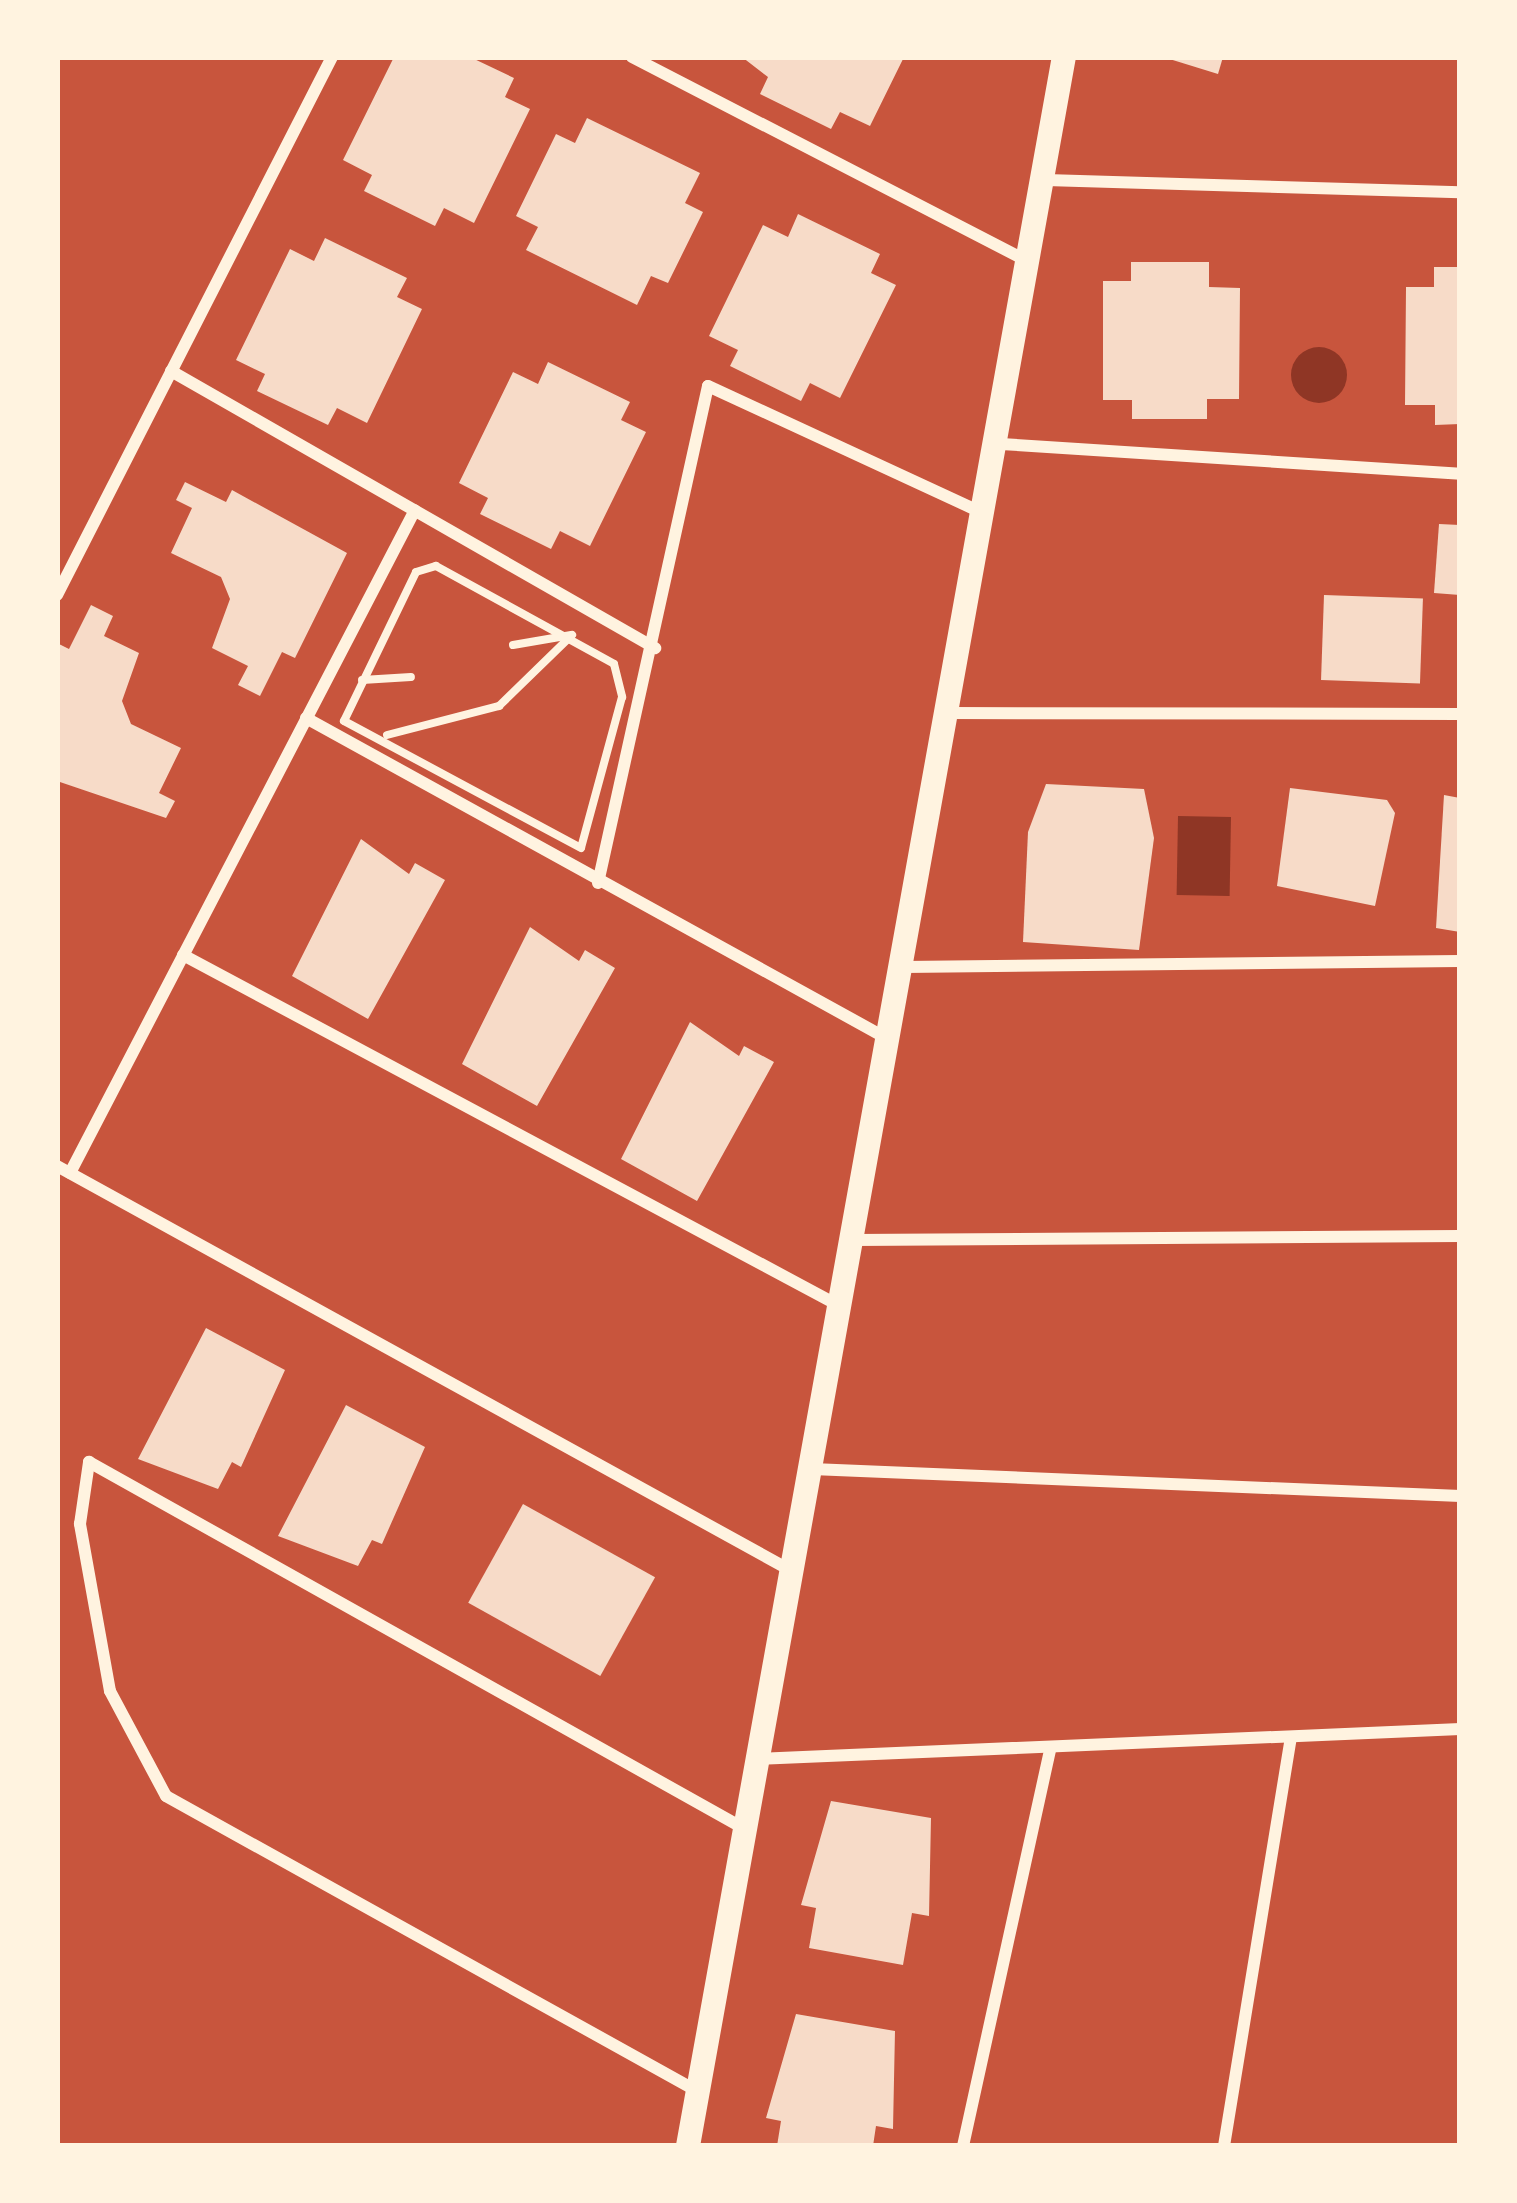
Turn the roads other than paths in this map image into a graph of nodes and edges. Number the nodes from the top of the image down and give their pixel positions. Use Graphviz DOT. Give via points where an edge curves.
graph roads {
  1 [pos="332,57"];
  2 [pos="632,57"];
  3 [pos="1064,57"];
  4 [pos="1046,180"];
  5 [pos="1460,192"];
  6 [pos="1033,263"];
  7 [pos="171,371"];
  8 [pos="1001,444"];
  9 [pos="1460,474"];
  10 [pos="415,509"];
  11 [pos="986,515"];
  12 [pos="57,595"];
  13 [pos="655,648"];
  14 [pos="950,713"];
  15 [pos="1460,714"];
  16 [pos="306,718"];
  17 [pos="598,883"];
  18 [pos="183,955"];
  19 [pos="1460,961"];
  20 [pos="904,967"];
  21 [pos="890,1040"];
  22 [pos="63,1170"];
  23 [pos="1460,1236"];
  24 [pos="853,1240"];
  25 [pos="842,1307"];
  26 [pos="812,1469"];
  27 [pos="1460,1496"];
  28 [pos="794,1572"];
  29 [pos="1456,1732"];
  30 [pos="1290,1741"];
  31 [pos="1050,1750"];
  32 [pos="756,1759"];
  33 [pos="743,1828"];
  34 [pos="697,2091"];
  35 [pos="688,2146"];
  36 [pos="963,2146"];
  37 [pos="1224,2146"];
  1 -- 7 [label="street"];
  2 -- 6 [label="street"];
  3 -- 4 [label="main road"];
  4 -- 5 [label="street"];
  4 -- 6 [label="main road"];
  6 -- 8 [label="main road"];
  7 -- 10 [label="street"];
  7 -- 12 [label="street"];
  8 -- 9 [label="street"];
  8 -- 11 [label="main road"];
  10 -- 13 [label="street"];
  10 -- 16 [label="street"];
  11 -- 13 [label="street" via="708,386"];
  11 -- 14 [label="main road"];
  13 -- 17 [label="street"];
  14 -- 15 [label="street"];
  14 -- 20 [label="main road"];
  16 -- 17 [label="street"];
  16 -- 18 [label="street"];
  17 -- 21 [label="street"];
  18 -- 22 [label="street"];
  18 -- 25 [label="street"];
  19 -- 20 [label="street"];
  20 -- 21 [label="main road"];
  21 -- 24 [label="main road"];
  22 -- 28 [label="street"];
  23 -- 24 [label="street"];
  24 -- 25 [label="main road"];
  25 -- 26 [label="main road"];
  26 -- 27 [label="street"];
  26 -- 28 [label="main road"];
  28 -- 32 [label="main road"];
  29 -- 30 [label="street"];
  30 -- 31 [label="street"];
  30 -- 37 [label="street"];
  31 -- 32 [label="street"];
  31 -- 36 [label="street"];
  32 -- 33 [label="main road"];
  33 -- 34 [label="main road"];
  33 -- 34 [label="street" via="88,1462 80,1524 110,1691 166,1796"];
  34 -- 35 [label="main road"];
}
